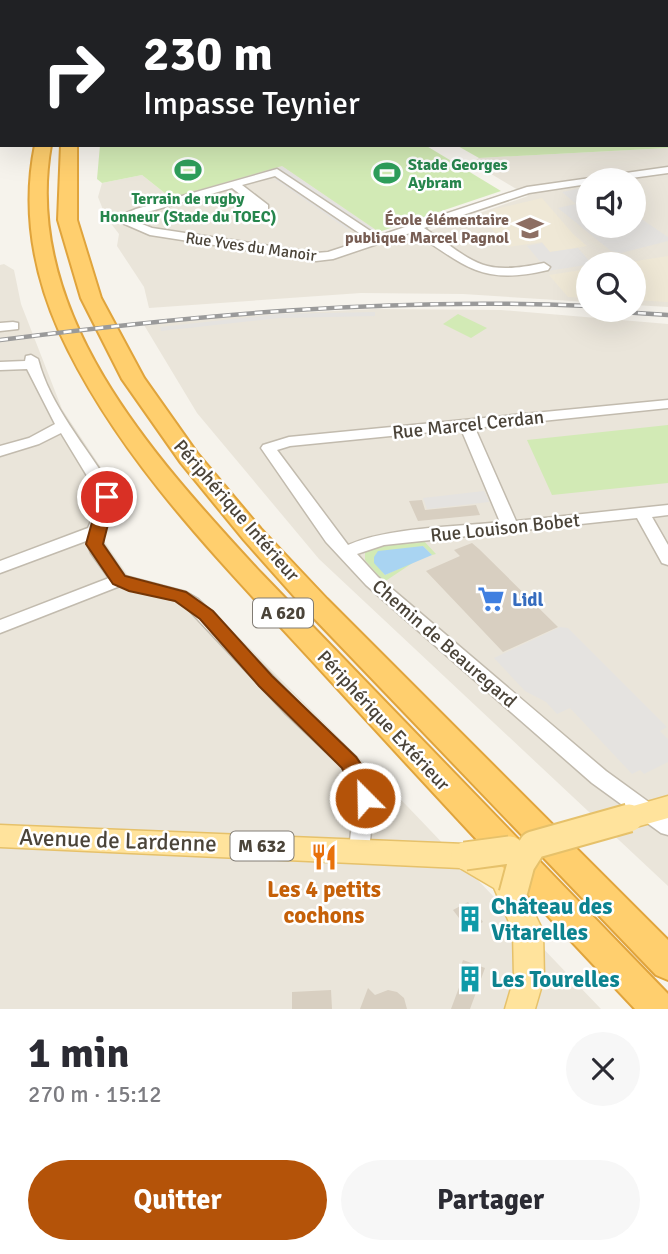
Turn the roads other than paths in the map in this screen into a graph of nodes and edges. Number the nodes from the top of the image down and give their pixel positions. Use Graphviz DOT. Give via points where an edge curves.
graph roads {
  1 [pos="43,147"];
  2 [pos="69,147"];
  3 [pos="668,170"];
  4 [pos="646,173"];
  5 [pos="576,183"];
  6 [pos="233,184"];
  7 [pos="251,197"];
  8 [pos="415,228"];
  9 [pos="377,240"];
  10 [pos="544,267"];
  11 [pos="0,366"];
  12 [pos="668,404"];
  13 [pos="64,425"];
  14 [pos="467,425"];
  15 [pos="268,448"];
  16 [pos="0,452"];
  17 [pos="668,510"];
  18 [pos="642,513"];
  19 [pos="510,526"];
  20 [pos="96,531"];
  21 [pos="345,553"];
  22 [pos="668,559"];
  23 [pos="0,568"];
  24 [pos="119,580"];
  25 [pos="0,627"];
  26 [pos="658,810"];
  27 [pos="0,836"];
  28 [pos="521,848"];
  29 [pos="359,849"];
  30 [pos="465,856"];
  31 [pos="508,887"];
  32 [pos="668,964"];
  33 [pos="520,1009"];
  34 [pos="659,1009"];
  1 -- 34 [label="highway, Périphérique Extérieur / A 620" via="38,203 58,302 79,350 133,436 257,585"];
  2 -- 32 [label="highway, Périphérique Intérieur / A 620" via="66,194 77,261 115,348 164,423 270,552"];
  3 -- 4 [label="street"];
  5 -- 8 [label="street" via="527,190"];
  6 -- 7 [label="street"];
  6 -- 9 [label="street, Rue Yves du Manoir" via="277,172"];
  6 -- 9 [label="street, Rue Yves du Manoir" via="140,211 126,222 170,235 316,257"];
  8 -- 9 [label="street"];
  8 -- 10 [label="street" via="486,273 503,275"];
  11 -- 13 [label="street" via="31,362"];
  12 -- 14 [label="street, Rue Marcel Cerdan"];
  13 -- 16 [label="street"];
  13 -- 20 [label="street" via="107,497"];
  14 -- 15 [label="street, Rue Marcel Cerdan" via="289,442"];
  14 -- 19 [label="street"];
  15 -- 21 [label="street, Chemin de Beauregard"];
  17 -- 18 [label="street, Rue Louison Bobet"];
  18 -- 19 [label="street, Rue Louison Bobet"];
  18 -- 22 [label="street"];
  19 -- 21 [label="street, Rue Louison Bobet" via="384,540"];
  20 -- 23 [label="street"];
  20 -- 24 [label="street" via="95,544"];
  21 -- 26 [label="street, Chemin de Beauregard" via="590,769 628,799"];
  24 -- 25 [label="street"];
  24 -- 29 [label="street" via="192,603 349,762 365,798"];
  26 -- 28 [label="main road, Avenue de Lardenne, bridge"];
  27 -- 29 [label="main road, Avenue de Lardenne / M 632"];
  28 -- 30 [label="main road, Avenue de Lardenne, bridge"];
  28 -- 31 [label="main road, bridge" via="521,864"];
  29 -- 30 [label="main road, Avenue de Lardenne / M 632"];
  30 -- 31 [label="main road"];
  31 -- 33 [label="main road" via="528,934 529,978"];
}
